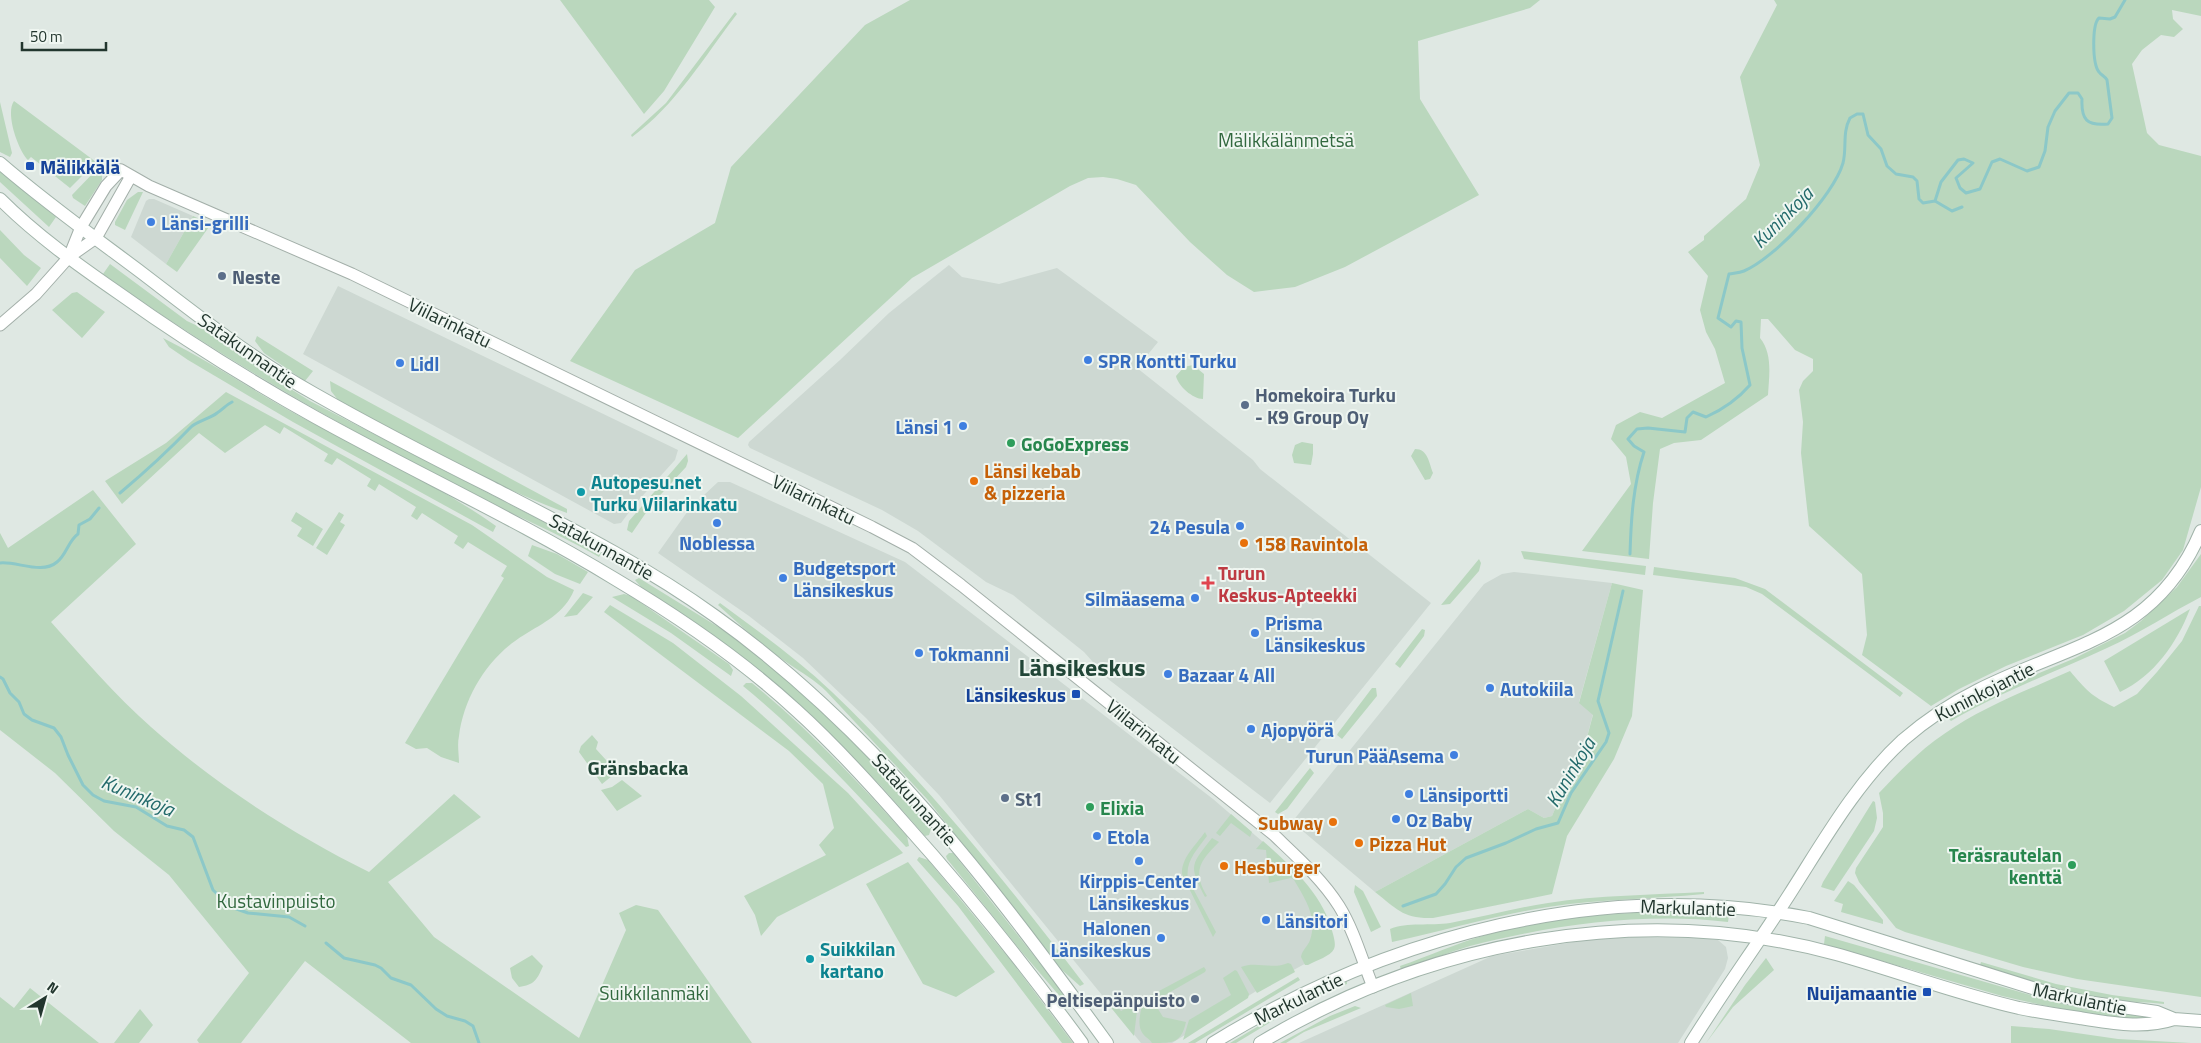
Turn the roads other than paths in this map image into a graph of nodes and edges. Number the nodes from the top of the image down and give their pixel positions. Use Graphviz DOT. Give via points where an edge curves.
graph roads {
  1 [pos="0,163"];
  2 [pos="126,173"];
  3 [pos="0,199"];
  4 [pos="81,227"];
  5 [pos="96,238"];
  6 [pos="69,257"];
  7 [pos="0,326"];
  8 [pos="2201,531"];
  9 [pos="1778,912"];
  10 [pos="1762,938"];
  11 [pos="1365,966"];
  12 [pos="1373,987"];
  13 [pos="2174,1019"];
  14 [pos="2201,1021"];
  15 [pos="1082,1043"];
  16 [pos="1107,1043"];
  17 [pos="1213,1043"];
  18 [pos="1260,1043"];
  19 [pos="1691,1043"];
  1 -- 4 [label="main road, Satakunnantie"];
  2 -- 4 [label="street" via="106,186"];
  2 -- 5 [label="street"];
  2 -- 11 [label="street, Viilarinkatu" via="352,274 912,548 1274,835 1330,893 1346,919"];
  3 -- 6 [label="main road, Satakunnantie"];
  4 -- 5 [label="main road, Satakunnantie"];
  4 -- 6 [label="street"];
  5 -- 6 [label="street"];
  5 -- 16 [label="main road, Satakunnantie" via="283,376 404,443 608,547 686,596 772,658 856,734 944,830"];
  6 -- 7 [label="street" via="36,294"];
  6 -- 15 [label="main road, Satakunnantie" via="218,360 316,417 610,576 757,676 833,746 918,838 976,905"];
  8 -- 9 [label="main road, Kuninkojantie" via="2187,559 2167,587 2141,612 2104,636 1978,690 1934,714 1902,742 1874,771"];
  9 -- 10 [label="main road, Kuninkojantie"];
  9 -- 11 [label="main road, Markulantie" via="1685,904 1583,910 1478,929"];
  9 -- 13 [label="main road, Markulantie" via="1849,930 2032,989 2087,1002 2157,1012"];
  10 -- 12 [label="main road, Markulantie" via="1682,930 1587,932 1487,950"];
  10 -- 13 [label="main road, Markulantie" via="1835,954 2028,1010 2107,1022 2158,1024"];
  10 -- 19 [label="main road, Kuninkojantie"];
  11 -- 12 [label="street, Viilarinkatu"];
  11 -- 17 [label="main road, Markulantie" via="1329,981"];
  12 -- 18 [label="main road, Markulantie" via="1304,1017"];
  13 -- 14 [label="main road, Markulantie"];
}
